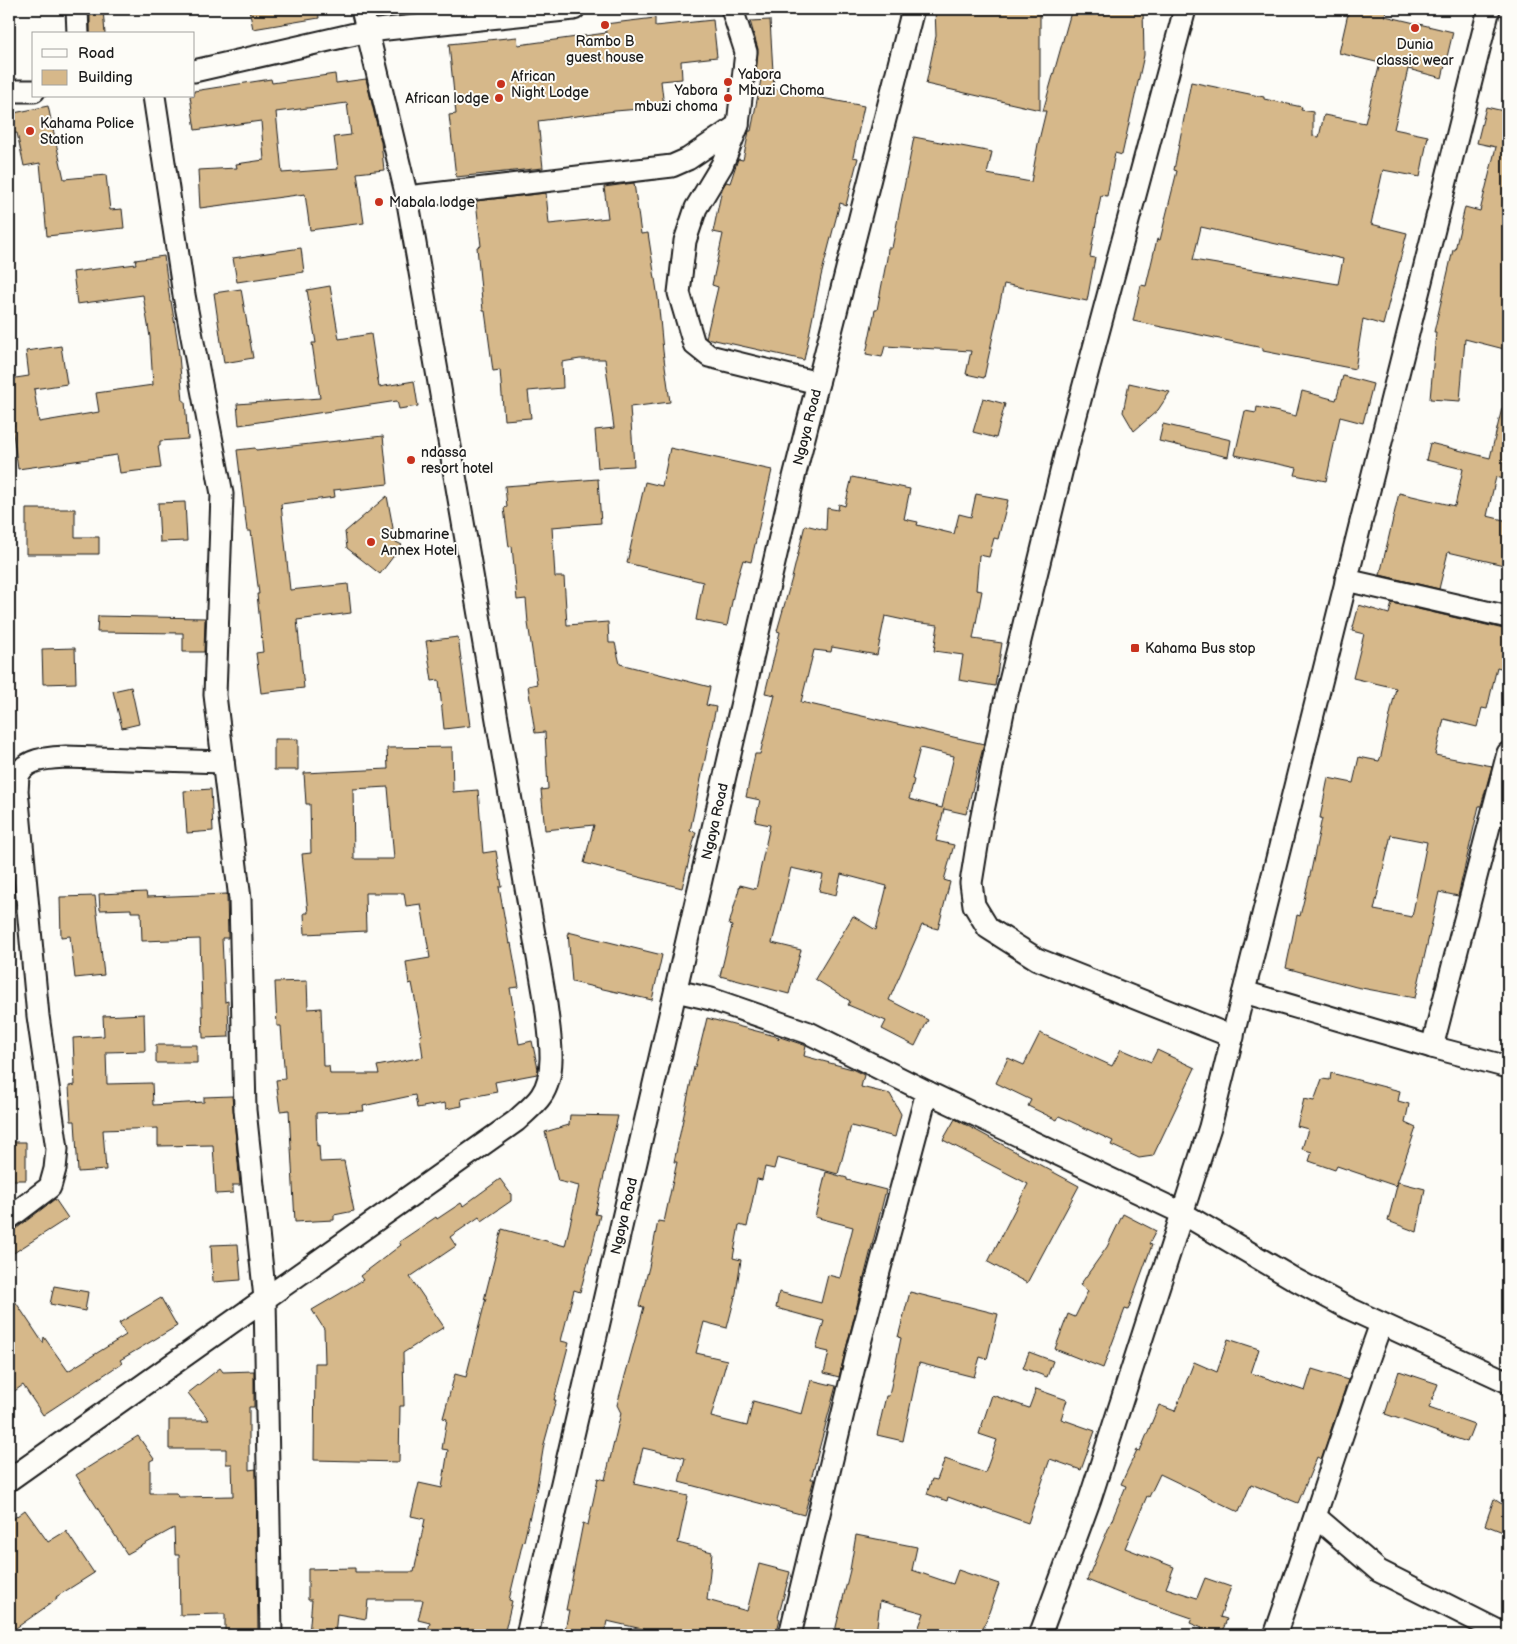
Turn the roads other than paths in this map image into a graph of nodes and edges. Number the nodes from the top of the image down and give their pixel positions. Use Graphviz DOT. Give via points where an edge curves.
graph roads {
  1 [pos="77,9"];
  2 [pos="362,9"];
  3 [pos="574,9"];
  4 [pos="732,9"];
  5 [pos="912,9"];
  6 [pos="1185,9"];
  7 [pos="1489,9"];
  8 [pos="368,31"];
  9 [pos="78,32"];
  10 [pos="195,71"];
  11 [pos="9,91"];
  12 [pos="32,91"];
  13 [pos="154,98"];
  14 [pos="738,125"];
  15 [pos="407,197"];
  16 [pos="818,383"];
  17 [pos="1346,580"];
  18 [pos="1508,617"];
  19 [pos="1508,753"];
  20 [pos="223,762"];
  21 [pos="676,991"];
  22 [pos="1244,992"];
  23 [pos="1232,1036"];
  24 [pos="1432,1047"];
  25 [pos="1508,1067"];
  26 [pos="927,1092"];
  27 [pos="1182,1213"];
  28 [pos="9,1218"];
  29 [pos="265,1298"];
  30 [pos="1381,1324"];
  31 [pos="1508,1382"];
  32 [pos="9,1480"];
  33 [pos="1316,1517"];
  34 [pos="271,1635"];
  35 [pos="527,1635"];
  36 [pos="790,1635"];
  37 [pos="1040,1635"];
  38 [pos="1276,1635"];
  39 [pos="1506,1635"];
  1 -- 9 [label="street"];
  2 -- 8 [label="street"];
  3 -- 8 [label="street"];
  4 -- 14 [label="street" via="746,52"];
  5 -- 16 [label="street, Ngaya Road"];
  6 -- 23 [label="street" via="1066,452 1005,702 972,883 974,905 988,928 1037,959"];
  7 -- 17 [label="street"];
  8 -- 10 [label="street"];
  8 -- 15 [label="street"];
  11 -- 12 [label="street"];
  13 -- 20 [label="street" via="184,295 222,494 215,695"];
  14 -- 15 [label="street" via="672,166"];
  14 -- 16 [label="street" via="722,165 696,208 685,242 679,293 694,344 709,356"];
  15 -- 29 [label="street" via="546,1004 551,1057 547,1083 541,1096 516,1121"];
  16 -- 21 [label="street, Ngaya Road"];
  17 -- 18 [label="street"];
  17 -- 22 [label="street"];
  19 -- 24 [label="street"];
  20 -- 28 [label="street" via="42,758 27,765 19,774 17,790 38,1016 57,1149 50,1187"];
  20 -- 29 [label="street" via="240,899 245,1110"];
  21 -- 26 [label="street" via="711,999 809,1033"];
  21 -- 35 [label="street, Ngaya Road"];
  22 -- 23 [label="street"];
  22 -- 24 [label="street"];
  23 -- 27 [label="street" via="1210,1127"];
  24 -- 25 [label="street"];
  26 -- 27 [label="street"];
  26 -- 36 [label="street" via="858,1350"];
  27 -- 30 [label="street" via="1294,1279"];
  27 -- 37 [label="street" via="1090,1499"];
  29 -- 32 [label="street"];
  29 -- 34 [label="street"];
  30 -- 31 [label="street"];
  30 -- 33 [label="street"];
  33 -- 38 [label="street"];
  33 -- 39 [label="street" via="1379,1571"];
}
